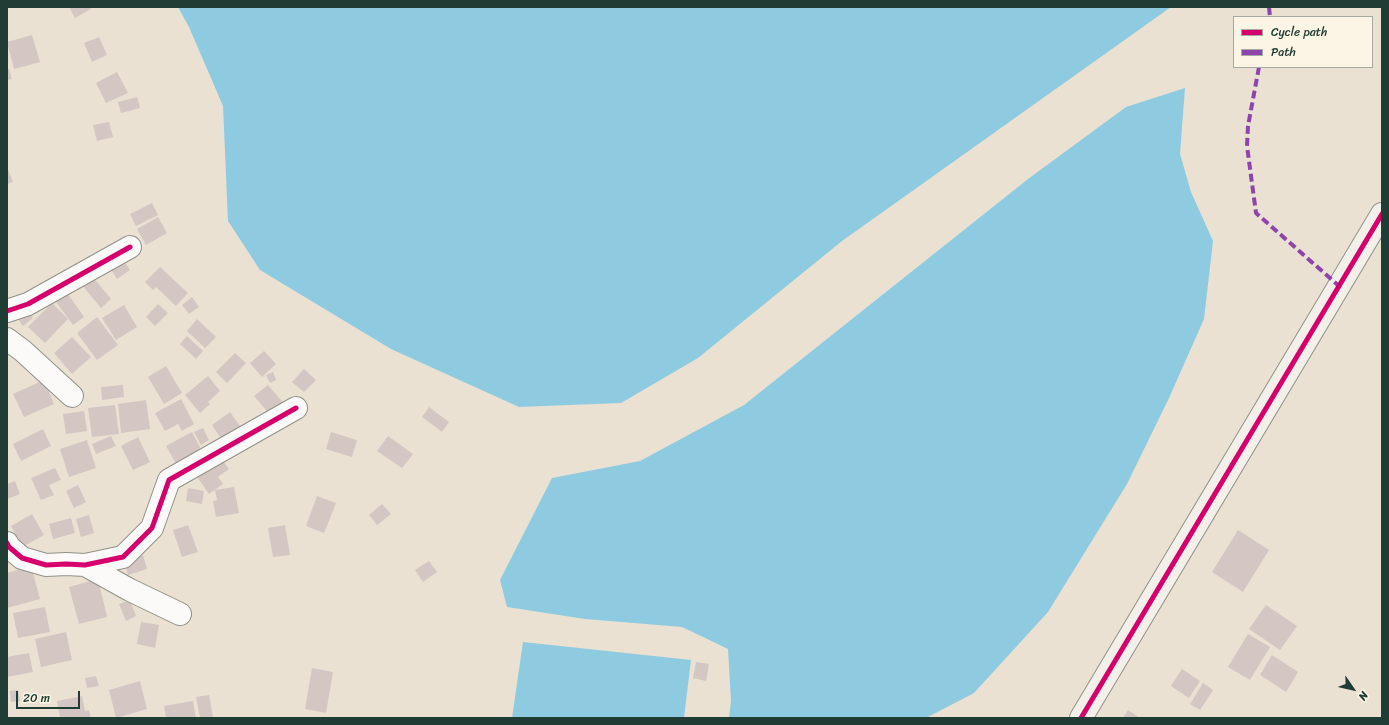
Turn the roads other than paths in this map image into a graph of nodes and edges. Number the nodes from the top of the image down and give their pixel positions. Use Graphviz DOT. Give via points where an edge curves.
graph roads {
  1 [pos="1382,214"];
  2 [pos="130,247"];
  3 [pos="7,311"];
  4 [pos="7,339"];
  5 [pos="72,396"];
  6 [pos="296,408"];
  7 [pos="7,543"];
  8 [pos="85,565"];
  9 [pos="180,614"];
  10 [pos="1081,718"];
  1 -- 10 [label="street"];
  2 -- 3 [label="street" via="28,304"];
  4 -- 5 [label="street"];
  6 -- 8 [label="street" via="169,480 152,528 123,557"];
  7 -- 8 [label="street" via="22,558 46,565"];
  8 -- 9 [label="street"];
}
